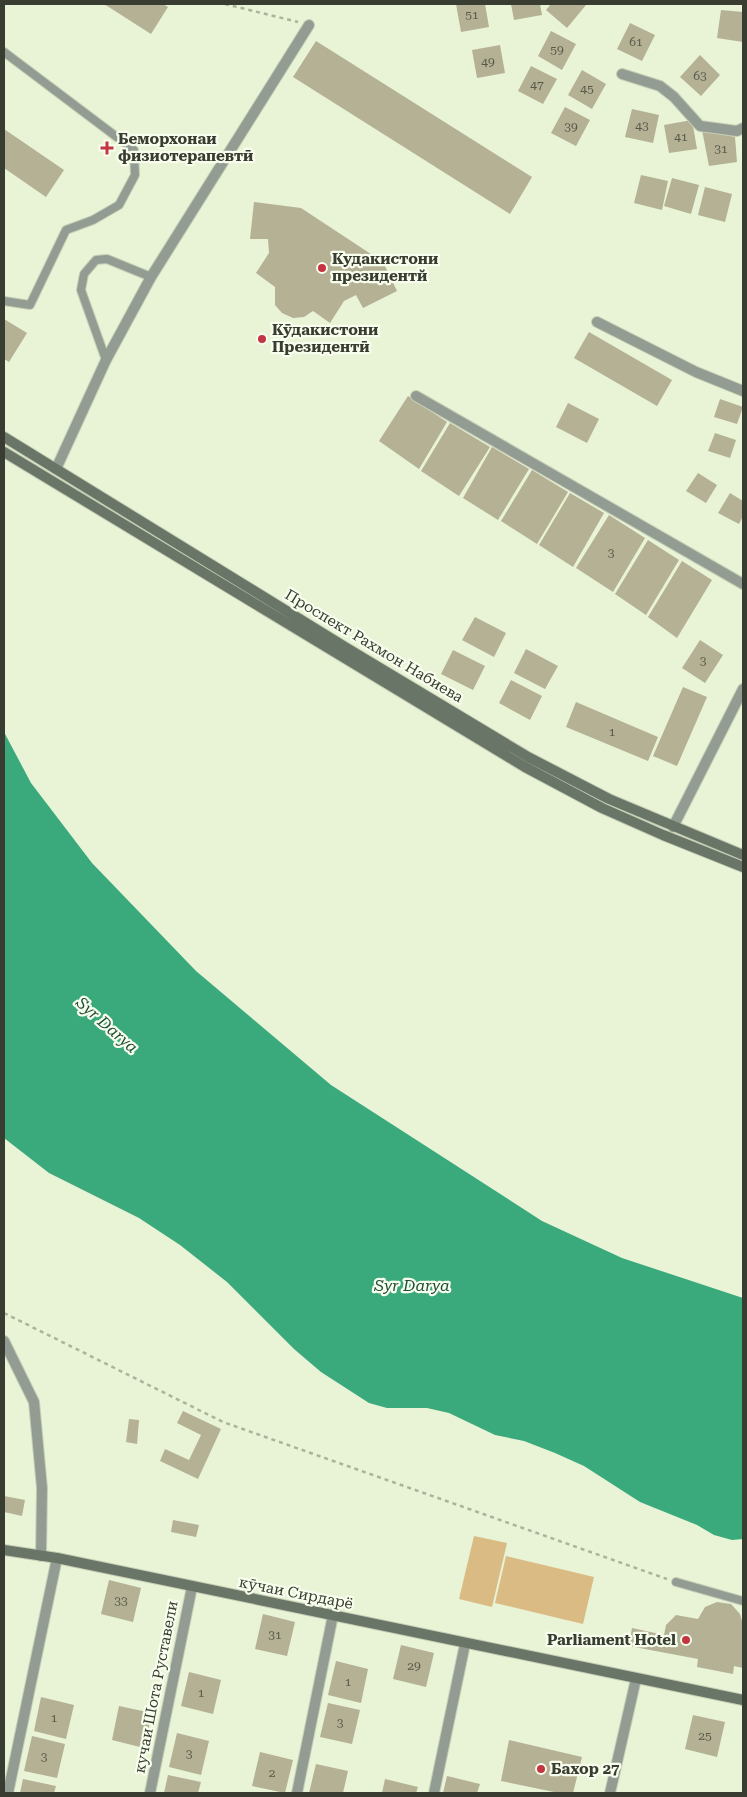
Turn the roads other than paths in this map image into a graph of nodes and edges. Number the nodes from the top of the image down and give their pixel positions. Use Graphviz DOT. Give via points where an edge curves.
graph roads {
  1 [pos="309,25"];
  2 [pos="4,52"];
  3 [pos="622,74"];
  4 [pos="743,128"];
  5 [pos="152,277"];
  6 [pos="4,300"];
  7 [pos="597,322"];
  8 [pos="106,360"];
  9 [pos="743,391"];
  10 [pos="416,396"];
  11 [pos="4,436"];
  12 [pos="4,452"];
  13 [pos="56,469"];
  14 [pos="743,584"];
  15 [pos="743,689"];
  16 [pos="673,827"];
  17 [pos="743,855"];
  18 [pos="743,867"];
  19 [pos="4,1341"];
  20 [pos="4,1550"];
  21 [pos="41,1556"];
  22 [pos="57,1558"];
  23 [pos="676,1582"];
  24 [pos="192,1587"];
  25 [pos="743,1601"];
  26 [pos="333,1615"];
  27 [pos="465,1644"];
  28 [pos="636,1679"];
  29 [pos="743,1700"];
  30 [pos="8,1793"];
  31 [pos="150,1793"];
  32 [pos="297,1793"];
  33 [pos="434,1793"];
  34 [pos="610,1793"];
  1 -- 5 [label="street"];
  2 -- 6 [label="lane" via="134,150 135,175 119,205 66,230 30,304"];
  3 -- 4 [label="street" via="660,86 700,126 737,131"];
  5 -- 8 [label="street"];
  5 -- 8 [label="lane" via="107,259 96,260 84,274 82,290"];
  7 -- 9 [label="street" via="696,372"];
  8 -- 13 [label="street"];
  10 -- 14 [label="street"];
  11 -- 13 [label="main road, Проспект Рахмон Набиева"];
  12 -- 18 [label="main road, Проспект Рахмон Набиева" via="526,767 602,808"];
  13 -- 16 [label="main road, Проспект Рахмон Набиева" via="528,757 609,799"];
  15 -- 16 [label="street"];
  16 -- 17 [label="main road, Проспект Рахмон Набиева"];
  19 -- 21 [label="street" via="34,1402 42,1488"];
  20 -- 21 [label="main road, кӯчаи Сирдарё"];
  21 -- 22 [label="main road, кӯчаи Сирдарё"];
  22 -- 24 [label="main road, кӯчаи Сирдарё"];
  22 -- 30 [label="street"];
  23 -- 25 [label="lane"];
  24 -- 26 [label="main road, кӯчаи Сирдарё"];
  24 -- 31 [label="street, кучаи Шота Руставели"];
  26 -- 27 [label="main road, кӯчаи Сирдарё"];
  26 -- 32 [label="street"];
  27 -- 28 [label="main road, кӯчаи Сирдарё"];
  27 -- 33 [label="street"];
  28 -- 29 [label="main road, кӯчаи Сирдарё"];
  28 -- 34 [label="street"];
}
